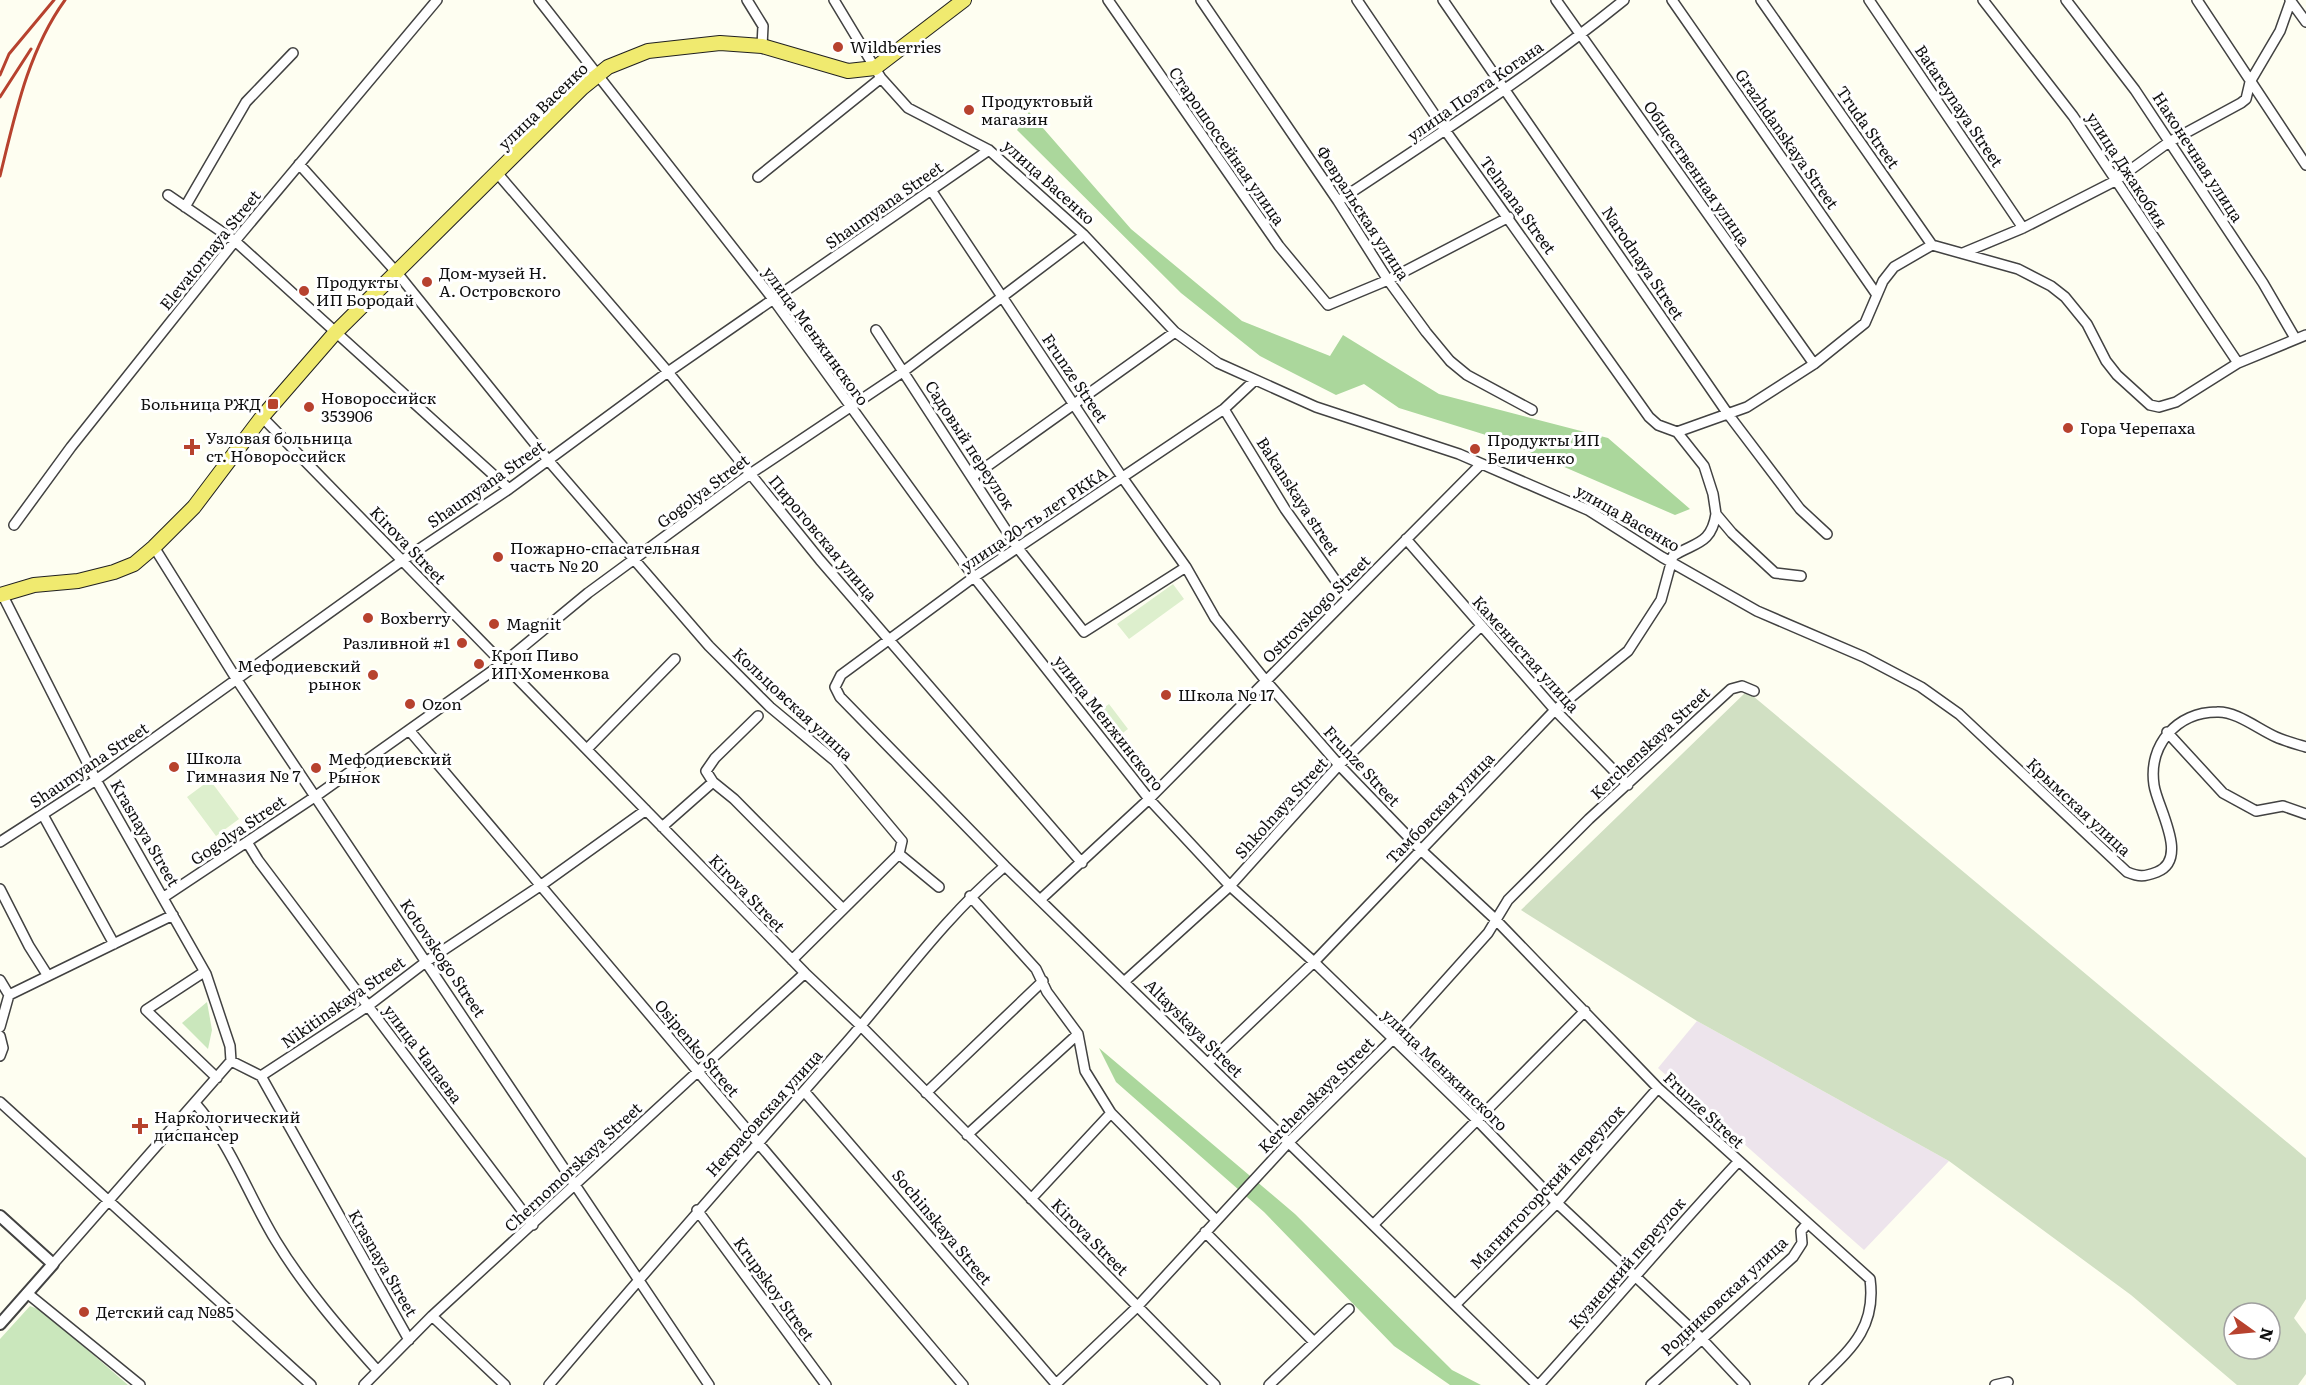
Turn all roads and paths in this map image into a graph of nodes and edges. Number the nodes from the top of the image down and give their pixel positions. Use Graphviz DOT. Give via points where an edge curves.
graph roads {
  1 [pos="437,0"];
  2 [pos="539,0"];
  3 [pos="747,0"];
  4 [pos="834,0"];
  5 [pos="964,0"];
  6 [pos="1108,0"];
  7 [pos="1202,0"];
  8 [pos="1357,0"];
  9 [pos="1443,0"];
  10 [pos="1556,0"];
  11 [pos="1624,0"];
  12 [pos="1672,0"];
  13 [pos="1761,0"];
  14 [pos="1869,0"];
  15 [pos="1983,0"];
  16 [pos="2066,0"];
  17 [pos="2197,0"];
  18 [pos="2291,0"];
  19 [pos="2306,22"];
  20 [pos="1581,35"];
  21 [pos="762,46"];
  22 [pos="293,53"];
  23 [pos="878,73"];
  24 [pos="598,75"];
  25 [pos="2250,82"];
  26 [pos="1505,88"];
  27 [pos="1445,130"];
  28 [pos="2169,142"];
  29 [pos="989,150"];
  30 [pos="299,164"];
  31 [pos="2306,165"];
  32 [pos="498,174"];
  33 [pos="758,177"];
  34 [pos="2115,182"];
  35 [pos="931,190"];
  36 [pos="168,195"];
  37 [pos="1338,201"];
  38 [pos="185,207"];
  39 [pos="1509,217"];
  40 [pos="2023,228"];
  41 [pos="1084,235"];
  42 [pos="235,241"];
  43 [pos="1932,244"];
  44 [pos="1963,253"];
  45 [pos="398,274"];
  46 [pos="1388,280"];
  47 [pos="1877,295"];
  48 [pos="1002,298"];
  49 [pos="773,299"];
  50 [pos="876,330"];
  51 [pos="1175,332"];
  52 [pos="335,333"];
  53 [pos="2306,335"];
  54 [pos="2295,338"];
  55 [pos="2238,363"];
  56 [pos="1814,364"];
  57 [pos="904,371"];
  58 [pos="668,372"];
  59 [pos="1255,380"];
  60 [pos="1075,405"];
  61 [pos="849,407"];
  62 [pos="1224,409"];
  63 [pos="1533,410"];
  64 [pos="1728,414"];
  65 [pos="262,417"];
  66 [pos="1677,432"];
  67 [pos="548,460"];
  68 [pos="1480,464"];
  69 [pos="750,474"];
  70 [pos="972,477"];
  71 [pos="1122,477"];
  72 [pos="509,489"];
  73 [pos="1716,514"];
  74 [pos="14,525"];
  75 [pos="1827,534"];
  76 [pos="1406,539"];
  77 [pos="154,547"];
  78 [pos="1017,547"];
  79 [pos="403,560"];
  80 [pos="636,560"];
  81 [pos="1670,561"];
  82 [pos="1186,567"];
  83 [pos="1801,576"];
  84 [pos="974,577"];
  85 [pos="1,594"];
  86 [pos="1348,598"];
  87 [pos="1757,611"];
  88 [pos="1480,627"];
  89 [pos="888,640"];
  90 [pos="675,659"];
  91 [pos="502,664"];
  92 [pos="237,680"];
  93 [pos="1266,681"];
  94 [pos="835,687"];
  95 [pos="1754,691"];
  96 [pos="1555,710"];
  97 [pos="758,716"];
  98 [pos="409,730"];
  99 [pos="2167,732"];
  100 [pos="2306,747"];
  101 [pos="587,749"];
  102 [pos="1339,765"];
  103 [pos="96,780"];
  104 [pos="713,782"];
  105 [pos="1628,785"];
  106 [pos="316,796"];
  107 [pos="1149,799"];
  108 [pos="646,810"];
  109 [pos="2306,814"];
  110 [pos="43,815"];
  111 [pos="662,827"];
  112 [pos="0,842"];
  113 [pos="248,842"];
  114 [pos="1421,850"];
  115 [pos="899,854"];
  116 [pos="1082,863"];
  117 [pos="1005,866"];
  118 [pos="936,885"];
  119 [pos="540,886"];
  120 [pos="1230,886"];
  121 [pos="0,889"];
  122 [pos="970,896"];
  123 [pos="164,897"];
  124 [pos="1041,899"];
  125 [pos="843,909"];
  126 [pos="173,915"];
  127 [pos="1495,919"];
  128 [pos="114,944"];
  129 [pos="792,960"];
  130 [pos="427,962"];
  131 [pos="1314,962"];
  132 [pos="204,972"];
  133 [pos="805,974"];
  134 [pos="48,976"];
  135 [pos="0,980"];
  136 [pos="1043,981"];
  137 [pos="1125,981"];
  138 [pos="9,995"];
  139 [pos="368,1006"];
  140 [pos="1585,1011"];
  141 [pos="861,1026"];
  142 [pos="0,1027"];
  143 [pos="1078,1034"];
  144 [pos="0,1036"];
  145 [pos="1393,1039"];
  146 [pos="0,1056"];
  147 [pos="231,1061"];
  148 [pos="1208,1063"];
  149 [pos="699,1071"];
  150 [pos="261,1076"];
  151 [pos="217,1078"];
  152 [pos="1658,1088"];
  153 [pos="804,1091"];
  154 [pos="926,1093"];
  155 [pos="0,1102"];
  156 [pos="195,1103"];
  157 [pos="1111,1113"];
  158 [pos="1476,1120"];
  159 [pos="968,1135"];
  160 [pos="1288,1143"];
  161 [pos="757,1145"];
  162 [pos="1738,1162"];
  163 [pos="577,1185"];
  164 [pos="1030,1199"];
  165 [pos="108,1201"];
  166 [pos="1557,1203"];
  167 [pos="697,1210"];
  168 [pos="0,1216"];
  169 [pos="1216,1220"];
  170 [pos="1807,1224"];
  171 [pos="533,1225"];
  172 [pos="1373,1225"];
  173 [pos="1205,1232"];
  174 [pos="53,1264"];
  175 [pos="1636,1277"];
  176 [pos="637,1280"];
  177 [pos="27,1293"];
  178 [pos="1456,1304"];
  179 [pos="1137,1307"];
  180 [pos="1349,1309"];
  181 [pos="432,1316"];
  182 [pos="0,1324"];
  183 [pos="1701,1338"];
  184 [pos="409,1340"];
  185 [pos="1314,1341"];
  186 [pos="377,1370"];
  187 [pos="2008,1382"];
  188 [pos="140,1385"];
  189 [pos="311,1385"];
  190 [pos="364,1385"];
  191 [pos="505,1385"];
  192 [pos="549,1385"];
  193 [pos="709,1385"];
  194 [pos="826,1385"];
  195 [pos="963,1385"];
  196 [pos="1056,1385"];
  197 [pos="1215,1385"];
  198 [pos="1269,1385"];
  199 [pos="1538,1385"];
  200 [pos="1651,1385"];
  201 [pos="1745,1385"];
  202 [pos="1814,1385"];
  203 [pos="1995,1385"];
  1 -- 30 [label="street, Elevatornaya Street"];
  2 -- 24 [label="street, улица Менжинского"];
  3 -- 21 [label="street" via="763,26"];
  4 -- 23 [label="street"];
  5 -- 23 [label="main road"];
  6 -- 46 [label="street, Старошоссейная улица" via="1272,237 1328,305"];
  7 -- 37 [label="street, Февральская улица"];
  8 -- 27 [label="street, Telmana Street"];
  9 -- 26 [label="street, Narodnaya Street"];
  10 -- 20 [label="street, Общественная улица"];
  11 -- 20 [label="street, улица Поэта Когана"];
  12 -- 47 [label="street, Grazhdanskaya Street"];
  13 -- 43 [label="street, Truda Street"];
  14 -- 40 [label="street, Batareynaya Street"];
  15 -- 34 [label="street, улица Джакобия" via="2073,116"];
  16 -- 28 [label="street, Наконечная улица" via="2136,90"];
  17 -- 25 [label="street"];
  18 -- 19 [label="street"];
  18 -- 25 [label="street" via="2280,31"];
  20 -- 26 [label="street, улица Поэта Когана"];
  20 -- 56 [label="street, Общественная улица"];
  21 -- 23 [label="main road, улица Васенко" via="848,71"];
  21 -- 24 [label="main road, улица Васенко" via="720,43 648,51"];
  22 -- 38 [label="street" via="246,102"];
  23 -- 29 [label="street, улица Васенко" via="908,108"];
  23 -- 33 [label="street"];
  24 -- 32 [label="main road, улица Васенко"];
  24 -- 49 [label="street, улица Менжинского"];
  25 -- 28 [label="street" via="2246,99 2241,103"];
  25 -- 31 [label="street"];
  26 -- 27 [label="street, улица Поэта Когана"];
  26 -- 64 [label="street, Narodnaya Street"];
  27 -- 37 [label="street, улица Поэта Когана"];
  27 -- 39 [label="street, Telmana Street"];
  28 -- 34 [label="street"];
  28 -- 54 [label="street, Наконечная улица"];
  29 -- 35 [label="street, Shaumyana Street"];
  29 -- 41 [label="street, улица Васенко"];
  30 -- 42 [label="street, Elevatornaya Street"];
  30 -- 45 [label="street, Кольцовская улица"];
  32 -- 45 [label="main road, улица Васенко"];
  32 -- 58 [label="street, Пироговская улица"];
  34 -- 40 [label="street"];
  34 -- 55 [label="street, улица Джакобия"];
  35 -- 48 [label="street, Frunze Street"];
  35 -- 49 [label="street, Shaumyana Street"];
  36 -- 38 [label="street"];
  37 -- 46 [label="street, Февральская улица"];
  38 -- 42 [label="street"];
  39 -- 46 [label="street"];
  39 -- 66 [label="street, Telmana Street" via="1649,417"];
  40 -- 44 [label="street"];
  41 -- 48 [label="street, Gogolya Street"];
  41 -- 51 [label="street, улица Васенко"];
  42 -- 52 [label="street"];
  42 -- 74 [label="street, Elevatornaya Street"];
  43 -- 44 [label="street"];
  43 -- 47 [label="street" via="1894,267"];
  44 -- 55 [label="street" via="2018,269 2064,297 2087,324 2106,361 2133,393 2150,405 2159,407 2176,402"];
  45 -- 52 [label="main road, улица Васенко"];
  45 -- 67 [label="street, Кольцовская улица"];
  46 -- 63 [label="street, Февральская улица" via="1450,361 1467,375"];
  47 -- 56 [label="street" via="1865,323"];
  48 -- 57 [label="street, Gogolya Street"];
  48 -- 60 [label="street, Frunze Street"];
  49 -- 58 [label="street, Shaumyana Street"];
  49 -- 61 [label="street, улица Менжинского"];
  50 -- 57 [label="street, Садовый переулок"];
  51 -- 59 [label="street, улица Васенко" via="1218,363"];
  51 -- 60 [label="street"];
  52 -- 65 [label="main road, улица Васенко"];
  52 -- 72 [label="street"];
  53 -- 54 [label="street"];
  54 -- 55 [label="street"];
  56 -- 64 [label="street" via="1747,407"];
  57 -- 61 [label="street, Gogolya Street"];
  57 -- 70 [label="street, Садовый переулок"];
  58 -- 67 [label="street, Shaumyana Street"];
  58 -- 69 [label="street, Пироговская улица"];
  59 -- 62 [label="street, улица 20-ть лет РККА"];
  59 -- 68 [label="street, улица Васенко" via="1316,407"];
  60 -- 70 [label="street"];
  60 -- 71 [label="street, Frunze Street"];
  61 -- 69 [label="street, Gogolya Street"];
  61 -- 84 [label="street, улица Менжинского"];
  62 -- 71 [label="street, улица 20-ть лет РККА"];
  62 -- 86 [label="street, Bakanskaya street" via="1285,509"];
  64 -- 66 [label="street"];
  64 -- 75 [label="street, Narodnaya Street" via="1800,509"];
  65 -- 77 [label="main road, улица Васенко" via="194,507"];
  65 -- 79 [label="street, Kirova Street"];
  66 -- 73 [label="street" via="1704,466"];
  67 -- 72 [label="street, Shaumyana Street"];
  67 -- 80 [label="street, Кольцовская улица"];
  68 -- 76 [label="street, Ostrovskogo Street"];
  68 -- 81 [label="street, улица Васенко" via="1588,510"];
  69 -- 80 [label="street, Gogolya Street"];
  69 -- 89 [label="street, Пироговская улица"];
  70 -- 78 [label="street, Садовый переулок"];
  71 -- 78 [label="street, улица 20-ть лет РККА"];
  71 -- 82 [label="street, Frunze Street"];
  72 -- 79 [label="street, Shaumyana Street"];
  73 -- 81 [label="street" via="1710,534 1672,556"];
  73 -- 83 [label="street" via="1775,573"];
  76 -- 86 [label="street, Ostrovskogo Street"];
  76 -- 88 [label="street, Каменистая улица"];
  77 -- 85 [label="main road, улица Васенко" via="134,564 114,572"];
  77 -- 92 [label="street, Kotovskogo Street"];
  78 -- 82 [label="street, Садовый переулок" via="1084,633"];
  78 -- 84 [label="street, улица 20-ть лет РККА"];
  79 -- 91 [label="street, Kirova Street"];
  79 -- 92 [label="street, Shaumyana Street"];
  80 -- 91 [label="street, Gogolya Street" via="588,593"];
  80 -- 115 [label="street, Кольцовская улица" via="717,654 770,707 835,761 902,841"];
  81 -- 87 [label="street, улица Васенко"];
  81 -- 96 [label="street, Тамбовская улица" via="1661,600 1639,638"];
  82 -- 93 [label="street, Frunze Street" via="1215,618"];
  84 -- 89 [label="street, улица 20-ть лет РККА"];
  84 -- 107 [label="street, улица Менжинского"];
  85 -- 103 [label="street, Krasnaya Street"];
  86 -- 93 [label="street, Ostrovskogo Street"];
  87 -- 99 [label="street, Крымская улица" via="1922,687 1959,714 2127,873 2143,878 2162,870 2171,857 2169,828 2154,784 2156,754"];
  88 -- 96 [label="street, Каменистая улица"];
  88 -- 102 [label="street, Shkolnaya Street"];
  89 -- 94 [label="street, улица 20-ть лет РККА" via="841,675"];
  89 -- 116 [label="street, Пироговская улица"];
  90 -- 101 [label="street"];
  91 -- 98 [label="street, Gogolya Street"];
  91 -- 101 [label="street, Kirova Street"];
  92 -- 103 [label="street, Shaumyana Street"];
  92 -- 106 [label="street, Kotovskogo Street"];
  93 -- 102 [label="street, Frunze Street"];
  93 -- 107 [label="street, Ostrovskogo Street"];
  94 -- 117 [label="street, Altayskaya Street" via="840,697"];
  95 -- 105 [label="street, Kerchenskaya Street" via="1742,686 1731,689"];
  96 -- 105 [label="street, Каменистая улица"];
  96 -- 114 [label="street, Тамбовская улица"];
  97 -- 104 [label="street" via="706,771"];
  98 -- 106 [label="street, Gogolya Street"];
  98 -- 119 [label="street, Osipenko Street"];
  99 -- 100 [label="street" via="2181,722 2219,711"];
  99 -- 109 [label="street" via="2223,793 2256,811 2283,806"];
  101 -- 108 [label="street, Kirova Street"];
  102 -- 114 [label="street, Frunze Street"];
  102 -- 120 [label="street, Shkolnaya Street"];
  103 -- 110 [label="street, Shaumyana Street"];
  103 -- 123 [label="street, Krasnaya Street"];
  104 -- 111 [label="street"];
  104 -- 125 [label="street"];
  105 -- 127 [label="street, Kerchenskaya Street" via="1508,900"];
  106 -- 113 [label="street, Gogolya Street"];
  106 -- 130 [label="street, Kotovskogo Street"];
  107 -- 116 [label="street, Ostrovskogo Street"];
  107 -- 120 [label="street, улица Менжинского"];
  108 -- 111 [label="street, Kirova Street"];
  108 -- 119 [label="street, Nikitinskaya Street"];
  110 -- 112 [label="street, Shaumyana Street"];
  110 -- 128 [label="street"];
  111 -- 129 [label="street, Kirova Street"];
  113 -- 123 [label="street, Gogolya Street"];
  113 -- 139 [label="street, улица Чапаева"];
  114 -- 127 [label="street, Frunze Street"];
  114 -- 131 [label="street, Тамбовская улица"];
  115 -- 118 [label="street"];
  115 -- 125 [label="street"];
  116 -- 124 [label="street, Ostrovskogo Street"];
  117 -- 122 [label="street, Некрасовская улица"];
  117 -- 124 [label="street, Altayskaya Street"];
  119 -- 130 [label="street, Nikitinskaya Street"];
  119 -- 149 [label="street, Osipenko Street"];
  120 -- 131 [label="street, улица Менжинского"];
  120 -- 137 [label="street, Shkolnaya Street"];
  121 -- 134 [label="street"];
  122 -- 136 [label="street"];
  122 -- 141 [label="street, Некрасовская улица"];
  123 -- 126 [label="street, Krasnaya Street"];
  124 -- 137 [label="street, Altayskaya Street"];
  125 -- 129 [label="street"];
  126 -- 128 [label="street"];
  126 -- 132 [label="street, Krasnaya Street"];
  127 -- 140 [label="street, Frunze Street"];
  127 -- 145 [label="street, Kerchenskaya Street" via="1488,933"];
  128 -- 134 [label="street"];
  129 -- 133 [label="street, Kirova Street"];
  130 -- 139 [label="street, Nikitinskaya Street"];
  130 -- 163 [label="street, Kotovskogo Street"];
  131 -- 145 [label="street, улица Менжинского"];
  131 -- 148 [label="street, Тамбовская улица"];
  132 -- 147 [label="street, Krasnaya Street" via="230,1046"];
  132 -- 151 [label="street" via="146,1010"];
  133 -- 141 [label="street, Kirova Street"];
  133 -- 149 [label="street, Chernomorskaya Street"];
  134 -- 138 [label="street"];
  135 -- 138 [label="street"];
  136 -- 143 [label="street"];
  136 -- 154 [label="street"];
  137 -- 148 [label="street, Altayskaya Street"];
  138 -- 142 [label="street"];
  139 -- 150 [label="street, Nikitinskaya Street"];
  139 -- 171 [label="street, улица Чапаева"];
  140 -- 152 [label="street, Frunze Street"];
  140 -- 158 [label="street"];
  141 -- 153 [label="street, Некрасовская улица"];
  141 -- 154 [label="street, Kirova Street"];
  143 -- 157 [label="street" via="1085,1071"];
  143 -- 159 [label="street"];
  144 -- 146 [label="street"];
  145 -- 158 [label="street, улица Менжинского"];
  145 -- 160 [label="street, Kerchenskaya Street"];
  147 -- 150 [label="street"];
  147 -- 151 [label="street"];
  148 -- 160 [label="street, Altayskaya Street"];
  149 -- 161 [label="street, Osipenko Street"];
  149 -- 163 [label="street, Chernomorskaya Street"];
  150 -- 184 [label="street, Krasnaya Street"];
  151 -- 156 [label="street"];
  152 -- 162 [label="street, Frunze Street"];
  152 -- 166 [label="street, Магнитогорский переулок"];
  153 -- 161 [label="street, Некрасовская улица"];
  153 -- 196 [label="street, Sochinskaya Street"];
  154 -- 159 [label="street, Kirova Street"];
  155 -- 165 [label="street"];
  156 -- 165 [label="street"];
  156 -- 186 [label="street" via="216,1127 276,1242 336,1324"];
  157 -- 164 [label="street"];
  157 -- 169 [label="street"];
  158 -- 166 [label="street, улица Менжинского"];
  158 -- 172 [label="street"];
  159 -- 164 [label="street, Kirova Street"];
  160 -- 169 [label="street, Kerchenskaya Street"];
  160 -- 172 [label="street, Altayskaya Street"];
  161 -- 167 [label="street, Некрасовская улица"];
  161 -- 195 [label="street, Osipenko Street"];
  162 -- 170 [label="street, Frunze Street"];
  162 -- 175 [label="street, Кузнецкий переулок" via="1663,1242"];
  163 -- 171 [label="street, Chernomorskaya Street"];
  163 -- 176 [label="street, Kotovskogo Street"];
  164 -- 179 [label="street, Kirova Street"];
  165 -- 174 [label="street"];
  165 -- 189 [label="street"];
  166 -- 175 [label="street, улица Менжинского"];
  166 -- 178 [label="street, Магнитогорский переулок"];
  167 -- 176 [label="street, Некрасовская улица"];
  167 -- 194 [label="street, Krupskoy Street"];
  168 -- 174 [label="street"];
  169 -- 173 [label="street, Kerchenskaya Street"];
  170 -- 183 [label="street, Родниковская улица" via="1793,1257"];
  170 -- 202 [label="street, Frunze Street" via="1870,1279 1872,1298 1853,1348"];
  171 -- 181 [label="street, Chernomorskaya Street"];
  172 -- 178 [label="street, Altayskaya Street"];
  173 -- 179 [label="street, Kerchenskaya Street"];
  173 -- 185 [label="street"];
  174 -- 177 [label="street"];
  175 -- 183 [label="street, улица Менжинского"];
  175 -- 199 [label="street, Кузнецкий переулок"];
  176 -- 192 [label="street, Некрасовская улица"];
  176 -- 193 [label="street, Kotovskogo Street"];
  177 -- 182 [label="street"];
  177 -- 188 [label="street"];
  178 -- 199 [label="street, Altayskaya Street"];
  179 -- 196 [label="street, Kerchenskaya Street"];
  179 -- 197 [label="street, Kirova Street"];
  180 -- 185 [label="street"];
  181 -- 184 [label="street, Chernomorskaya Street"];
  181 -- 191 [label="street"];
  183 -- 200 [label="street, Родниковская улица"];
  183 -- 201 [label="street, улица Менжинского"];
  184 -- 186 [label="street, Chernomorskaya Street"];
  185 -- 198 [label="street"];
  186 -- 190 [label="street, Chernomorskaya Street"];
  187 -- 203 [label="street"];
}
